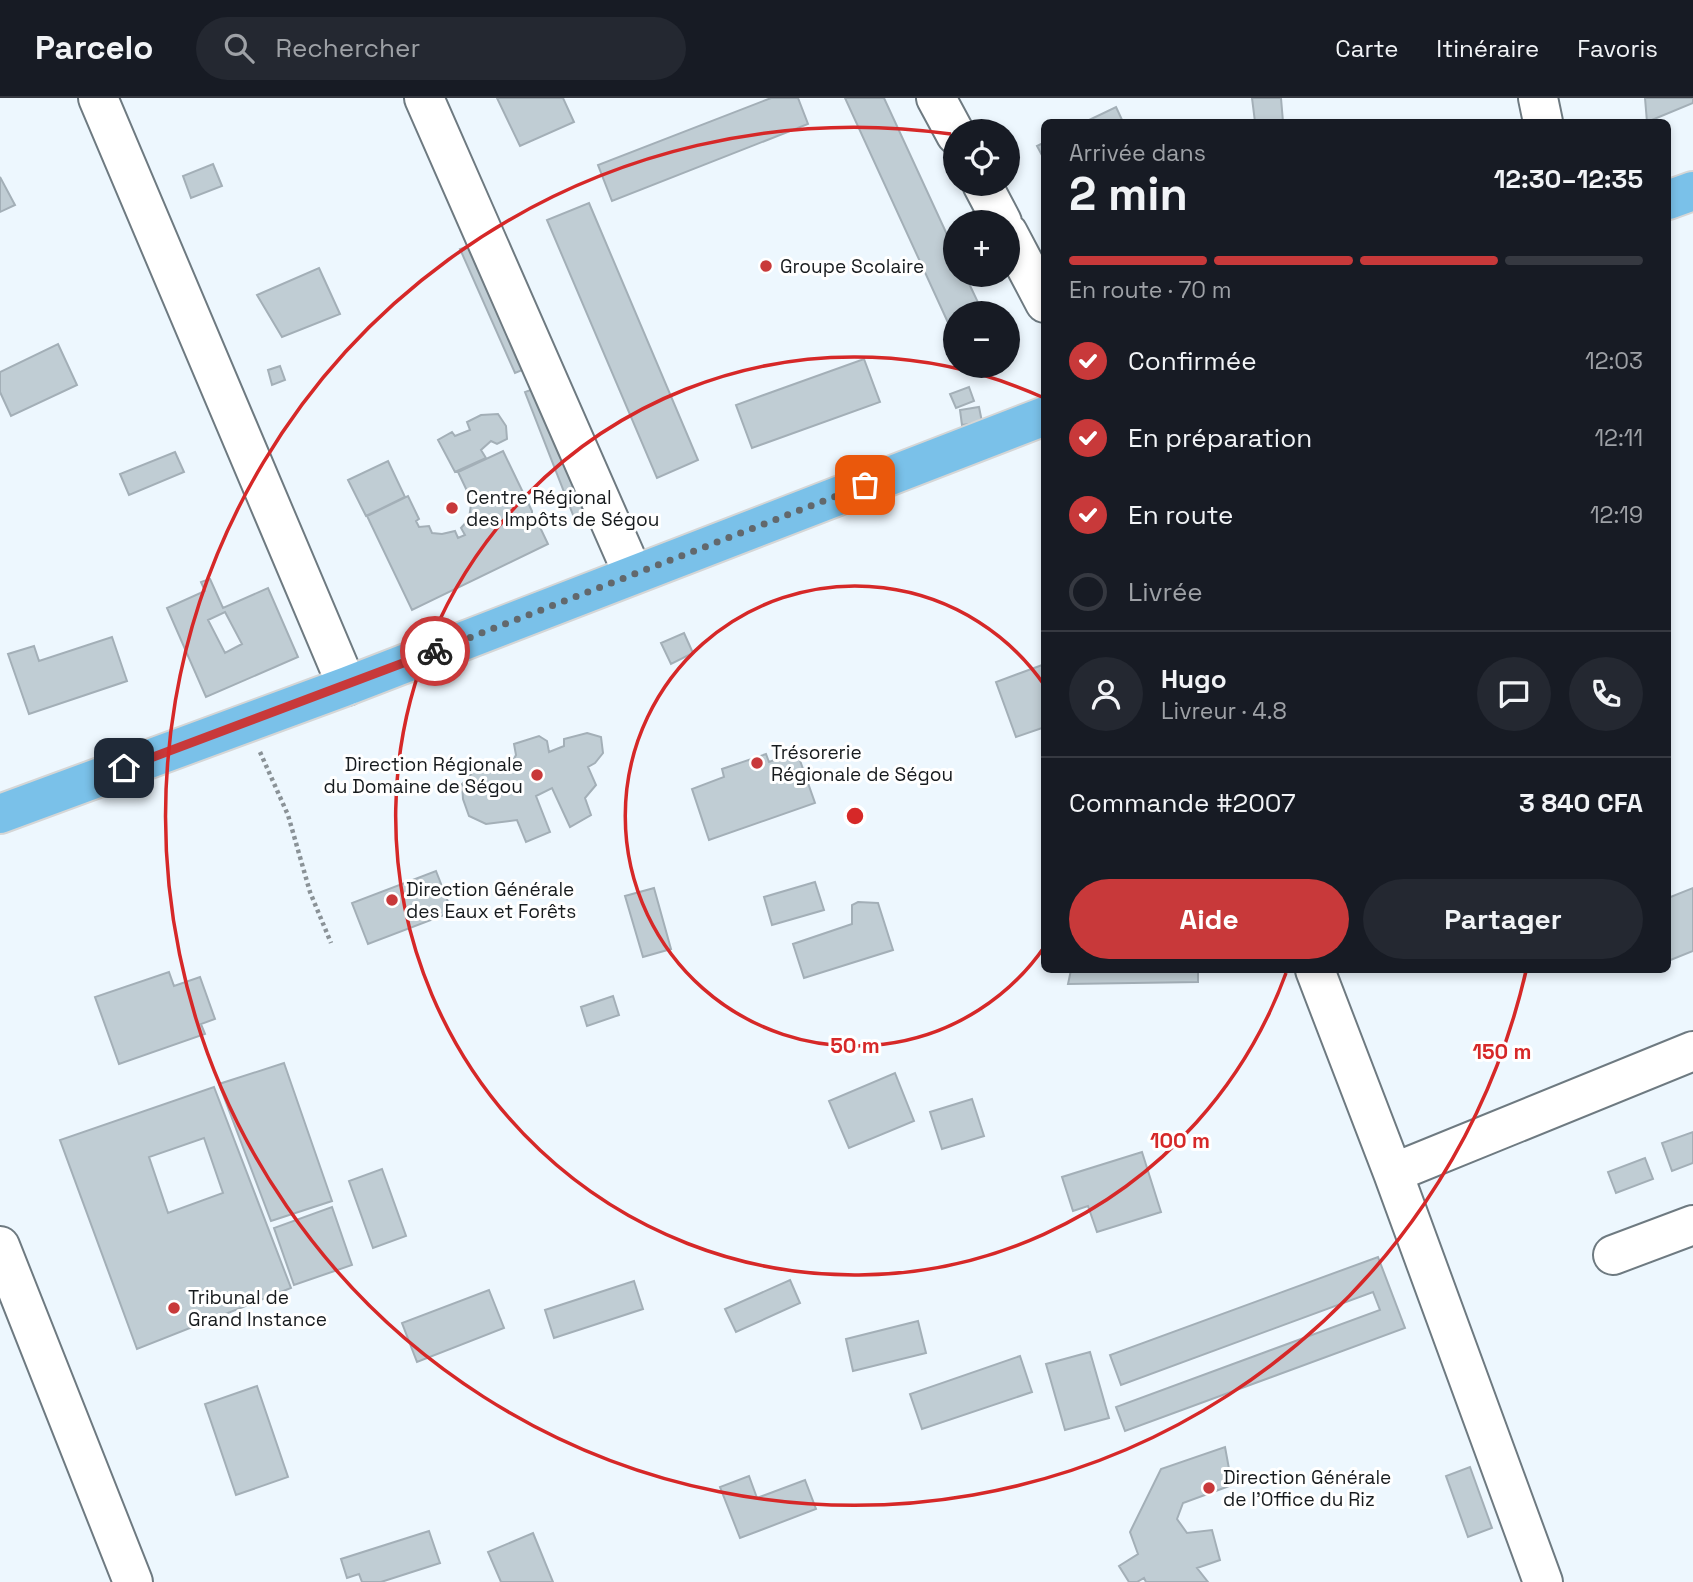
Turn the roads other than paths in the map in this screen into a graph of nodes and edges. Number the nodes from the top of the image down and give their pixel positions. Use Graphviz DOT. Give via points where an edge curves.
graph roads {
  1 [pos="98,98"];
  2 [pos="424,98"];
  3 [pos="936,98"];
  4 [pos="1538,98"];
  5 [pos="947,119"];
  6 [pos="1542,119"];
  7 [pos="1693,191"];
  8 [pos="1671,199"];
  9 [pos="1020,256"];
  10 [pos="1041,295"];
  11 [pos="1041,418"];
  12 [pos="633,574"];
  13 [pos="347,686"];
  14 [pos="0,814"];
  15 [pos="1316,973"];
  16 [pos="1693,1051"];
  17 [pos="1392,1173"];
  18 [pos="1693,1225"];
  19 [pos="0,1246"];
  20 [pos="1613,1255"];
  21 [pos="134,1582"];
  22 [pos="1543,1582"];
  1 -- 13 [label="street"];
  2 -- 12 [label="street"];
  3 -- 5 [label="street"];
  4 -- 6 [label="street"];
  7 -- 8 [label="highway"];
  9 -- 10 [label="street"];
  11 -- 12 [label="highway"];
  12 -- 13 [label="highway"];
  13 -- 14 [label="highway"];
  15 -- 17 [label="street"];
  16 -- 17 [label="street"];
  17 -- 22 [label="street"];
  18 -- 20 [label="street"];
  19 -- 21 [label="street"];
}
